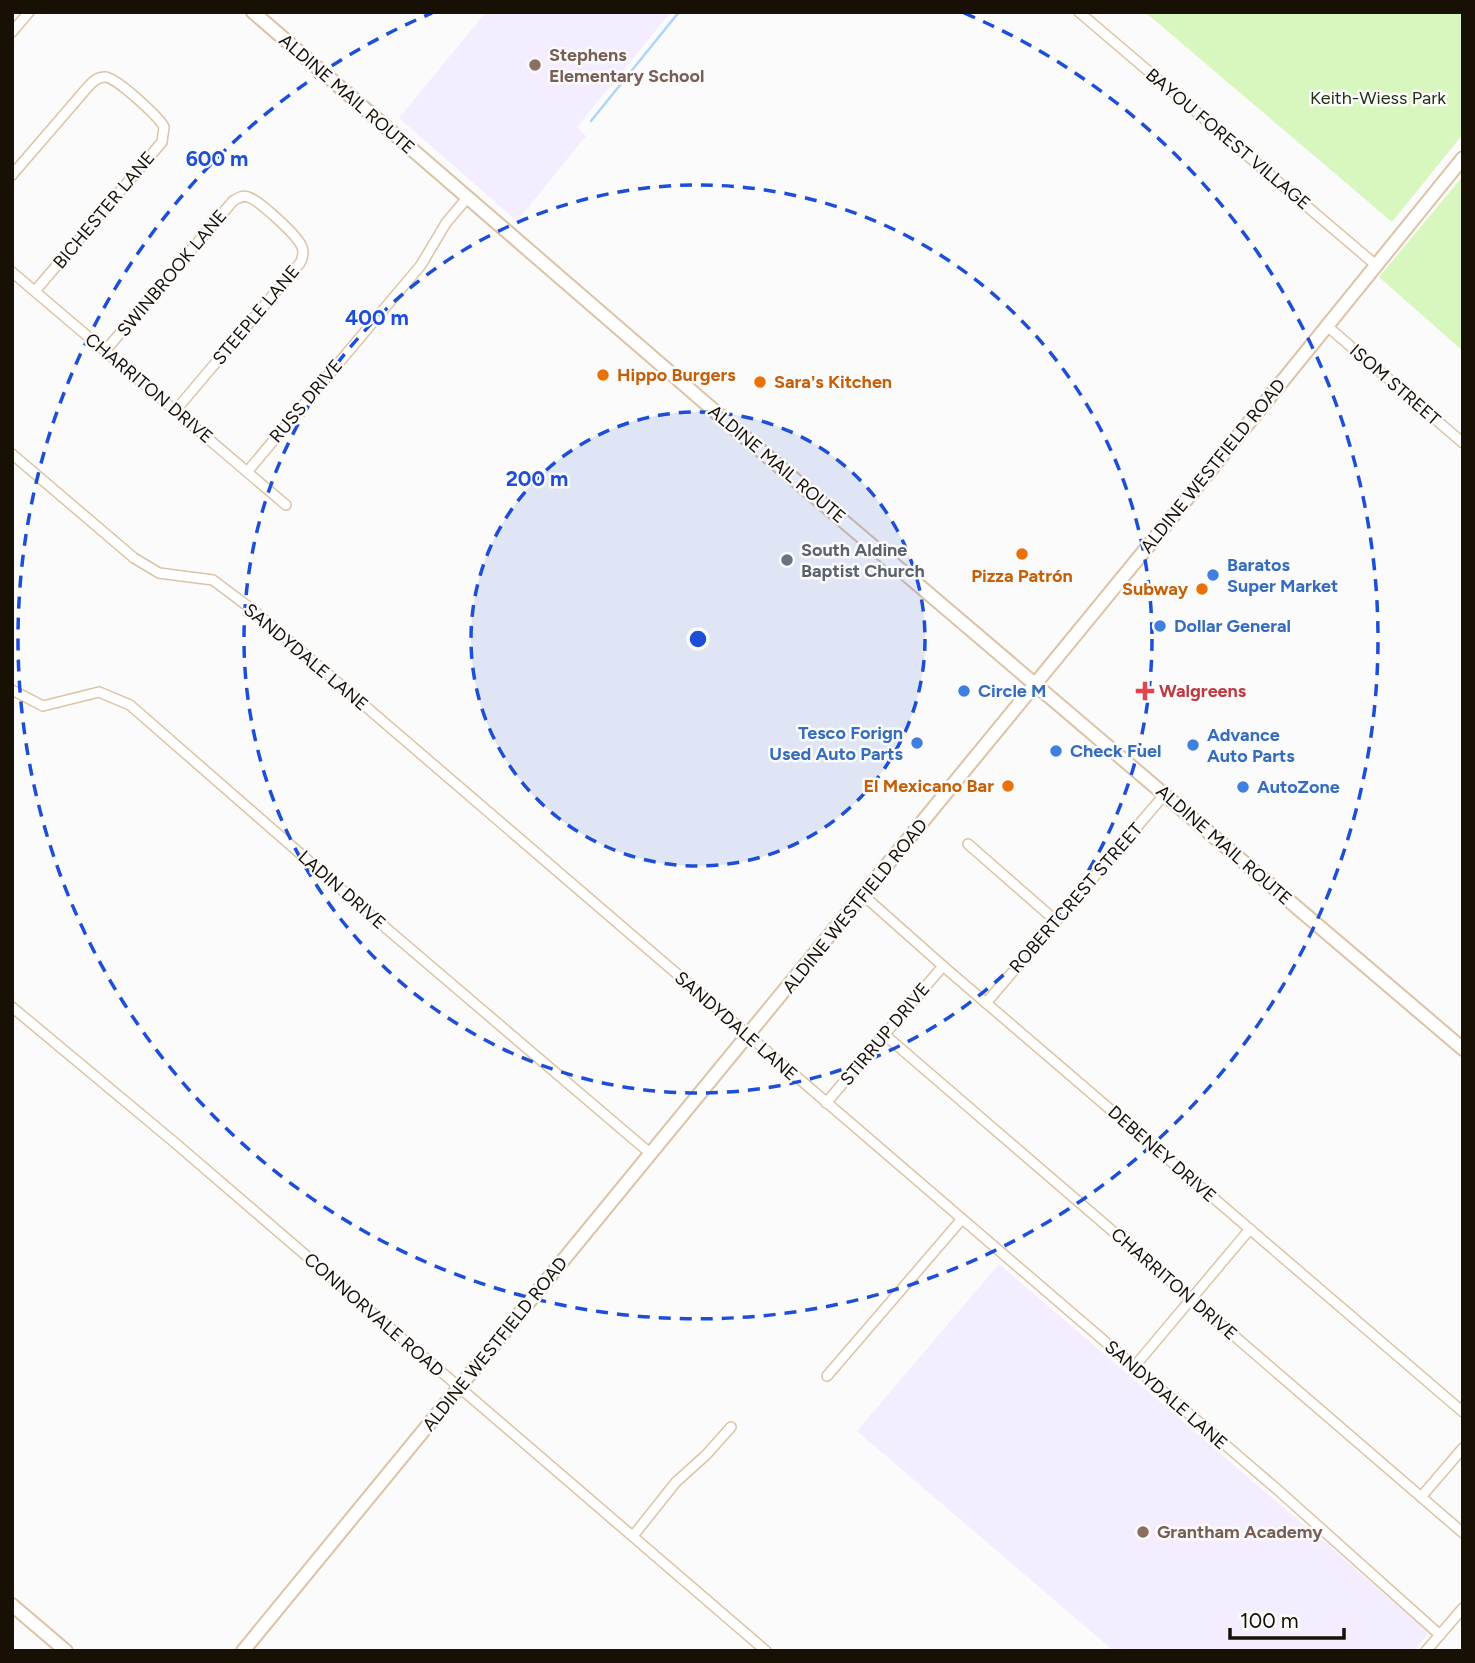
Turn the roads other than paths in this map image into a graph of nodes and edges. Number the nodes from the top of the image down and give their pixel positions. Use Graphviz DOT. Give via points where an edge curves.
graph roads {
  1 [pos="29,12"];
  2 [pos="253,12"];
  3 [pos="1079,12"];
  4 [pos="12,32"];
  5 [pos="1463,158"];
  6 [pos="12,175"];
  7 [pos="468,197"];
  8 [pos="275,218"];
  9 [pos="1377,266"];
  10 [pos="12,272"];
  11 [pos="34,291"];
  12 [pos="1327,326"];
  13 [pos="105,351"];
  14 [pos="175,411"];
  15 [pos="1463,443"];
  16 [pos="12,454"];
  17 [pos="247,472"];
  18 [pos="286,505"];
  19 [pos="1035,683"];
  20 [pos="12,690"];
  21 [pos="1165,794"];
  22 [pos="968,844"];
  23 [pos="863,895"];
  24 [pos="1056,921"];
  25 [pos="943,966"];
  26 [pos="986,1003"];
  27 [pos="12,1007"];
  28 [pos="885,1035"];
  29 [pos="748,1036"];
  30 [pos="1463,1049"];
  31 [pos="826,1103"];
  32 [pos="651,1154"];
  33 [pos="961,1219"];
  34 [pos="1250,1229"];
  35 [pos="1191,1299"];
  36 [pos="1134,1367"];
  37 [pos="827,1376"];
  38 [pos="459,1389"];
  39 [pos="1463,1412"];
  40 [pos="731,1427"];
  41 [pos="1463,1448"];
  42 [pos="1421,1497"];
  43 [pos="1463,1533"];
  44 [pos="633,1536"];
  45 [pos="12,1605"];
  46 [pos="1463,1608"];
  47 [pos="1440,1634"];
  48 [pos="66,1651"];
  49 [pos="243,1651"];
  50 [pos="766,1651"];
  51 [pos="1426,1651"];
  1 -- 4 [label="street"];
  2 -- 7 [label="main road, ALDINE MAIL ROUTE"];
  3 -- 9 [label="street, BAYOU FOREST VILLAGE"];
  5 -- 9 [label="main road, ALDINE WESTFIELD ROAD"];
  6 -- 11 [label="street, BICHESTER LANE" via="94,80 106,77 161,121 162,142"];
  7 -- 17 [label="street, RUSS DRIVE" via="421,265"];
  7 -- 19 [label="main road, ALDINE MAIL ROUTE"];
  8 -- 13 [label="street, SWINBROOK LANE" via="251,197 233,201"];
  8 -- 14 [label="street, STEEPLE LANE" via="301,245 300,263"];
  9 -- 12 [label="main road, ALDINE WESTFIELD ROAD"];
  10 -- 11 [label="street, CHARRITON DRIVE"];
  11 -- 13 [label="street, CHARRITON DRIVE"];
  12 -- 15 [label="street, ISOM STREET"];
  12 -- 19 [label="main road, ALDINE WESTFIELD ROAD"];
  13 -- 14 [label="street, CHARRITON DRIVE"];
  14 -- 17 [label="street, CHARRITON DRIVE"];
  16 -- 29 [label="street, SANDYDALE LANE" via="134,558 159,573 213,580 258,614"];
  17 -- 18 [label="street, CHARRITON DRIVE"];
  19 -- 21 [label="main road, ALDINE MAIL ROUTE"];
  19 -- 23 [label="main road, ALDINE WESTFIELD ROAD"];
  20 -- 32 [label="street, LADIN DRIVE" via="43,706 99,692 130,705"];
  21 -- 24 [label="street, ROBERTCREST STREET"];
  21 -- 30 [label="main road, ALDINE MAIL ROUTE"];
  22 -- 24 [label="street"];
  23 -- 25 [label="street, DEBENEY DRIVE"];
  23 -- 29 [label="main road, ALDINE WESTFIELD ROAD"];
  24 -- 26 [label="street, ROBERTCREST STREET"];
  25 -- 26 [label="street, DEBENEY DRIVE"];
  25 -- 28 [label="street, STIRRUP DRIVE"];
  26 -- 34 [label="street, DEBENEY DRIVE"];
  27 -- 38 [label="street, CONNORVALE ROAD"];
  28 -- 31 [label="street, STIRRUP DRIVE"];
  28 -- 35 [label="street, CHARRITON DRIVE"];
  29 -- 31 [label="street, SANDYDALE LANE"];
  29 -- 32 [label="main road, ALDINE WESTFIELD ROAD"];
  31 -- 33 [label="street, SANDYDALE LANE"];
  32 -- 38 [label="main road, ALDINE WESTFIELD ROAD"];
  33 -- 36 [label="street, SANDYDALE LANE"];
  33 -- 37 [label="street"];
  34 -- 35 [label="street"];
  34 -- 39 [label="street, DEBENEY DRIVE"];
  35 -- 36 [label="street"];
  35 -- 42 [label="street, CHARRITON DRIVE"];
  36 -- 47 [label="street, SANDYDALE LANE"];
  38 -- 44 [label="street, CONNORVALE ROAD"];
  38 -- 49 [label="main road, ALDINE WESTFIELD ROAD"];
  40 -- 44 [label="street" via="676,1482"];
  41 -- 42 [label="street"];
  42 -- 43 [label="street, CHARRITON DRIVE"];
  44 -- 50 [label="street, CONNORVALE ROAD"];
  45 -- 48 [label="main road"];
  46 -- 47 [label="street"];
  47 -- 51 [label="street"];
}
